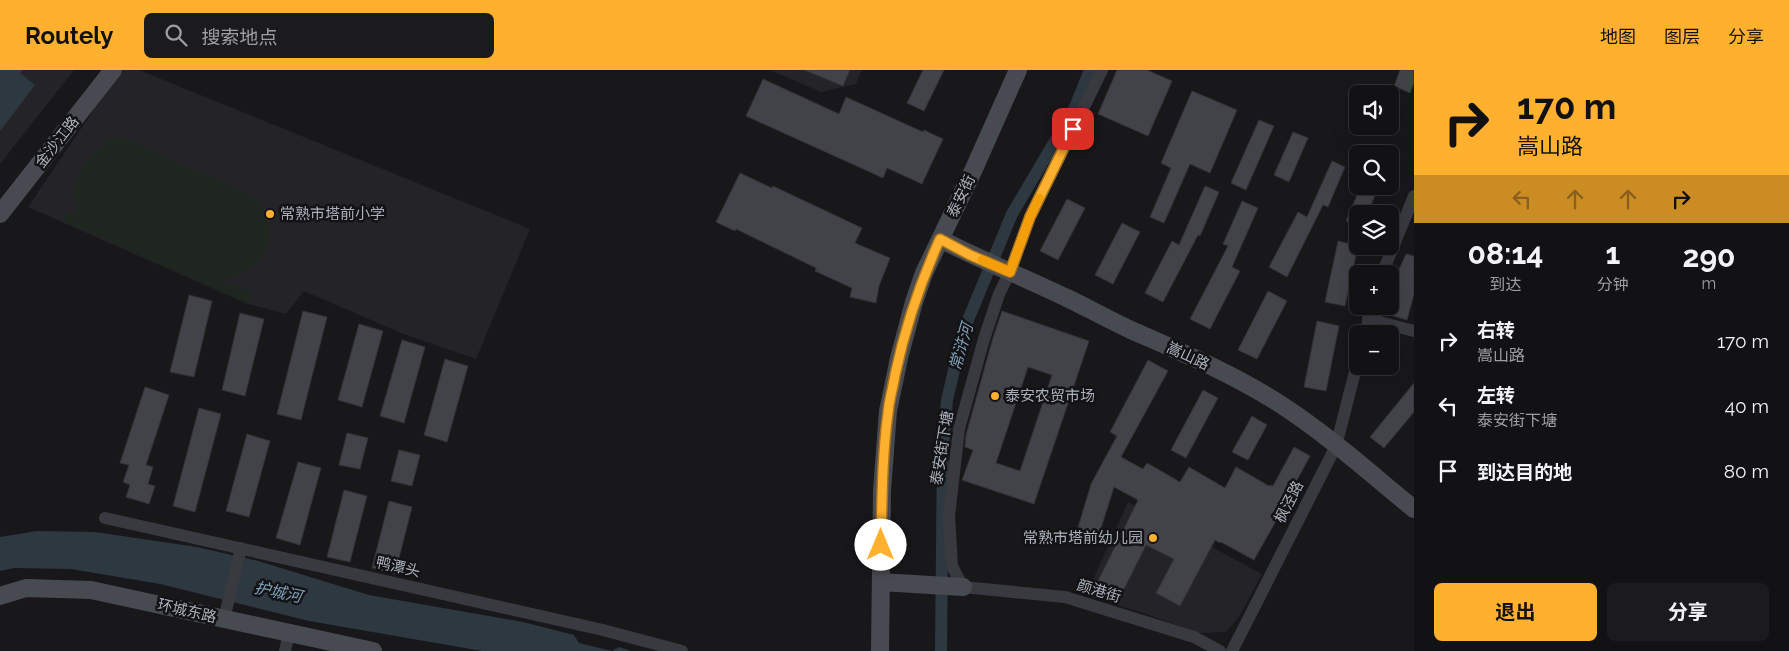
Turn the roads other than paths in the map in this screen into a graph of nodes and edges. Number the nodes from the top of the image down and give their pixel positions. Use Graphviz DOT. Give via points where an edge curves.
graph roads {
  1 [pos="113,70"];
  2 [pos="1018,70"];
  3 [pos="1102,70"];
  4 [pos="1414,196"];
  5 [pos="0,214"];
  6 [pos="940,239"];
  7 [pos="1386,265"];
  8 [pos="1010,272"];
  9 [pos="1369,315"];
  10 [pos="1368,319"];
  11 [pos="1367,325"];
  12 [pos="1414,330"];
  13 [pos="1354,375"];
  14 [pos="1336,446"];
  15 [pos="1414,509"];
  16 [pos="105,518"];
  17 [pos="241,548"];
  18 [pos="881,582"];
  19 [pos="963,587"];
  20 [pos="0,596"];
  21 [pos="0,605"];
  22 [pos="224,619"];
  23 [pos="287,642"];
  24 [pos="334,651"];
  25 [pos="373,651"];
  26 [pos="682,651"];
  27 [pos="880,651"];
  28 [pos="1220,651"];
  29 [pos="1232,651"];
  1 -- 5 [label="street, 金沙江路"];
  2 -- 6 [label="street, 泰安街"];
  3 -- 8 [label="street, 泰安街下塘" via="1030,217"];
  4 -- 7 [label="street"];
  6 -- 8 [label="street, 嵩山路"];
  6 -- 18 [label="street, 泰安街" via="914,302 888,411 882,490"];
  8 -- 14 [label="street, 嵩山路" via="1248,386 1284,406"];
  8 -- 19 [label="street, 泰安街下塘" via="984,339 959,429 949,516 952,566"];
  9 -- 10 [label="street"];
  10 -- 11 [label="street"];
  10 -- 12 [label="street"];
  13 -- 14 [label="street, 枫泾路"];
  14 -- 15 [label="street, 嵩山路"];
  14 -- 29 [label="street, 枫泾路"];
  16 -- 17 [label="street, 鸭潭头"];
  17 -- 22 [label="street"];
  17 -- 26 [label="street, 鸭潭头"];
  18 -- 19 [label="street"];
  18 -- 27 [label="street, 泰安街"];
  19 -- 28 [label="street, 颜港街" via="1065,597 1194,637"];
  20 -- 22 [label="street, 环城东路" via="26,588 91,590"];
  21 -- 23 [label="street, 环城东路" via="33,595 96,598"];
  22 -- 23 [label="street, 环城东路"];
  23 -- 24 [label="street, 环城东路"];
  23 -- 25 [label="street, 环城东路"];
}
